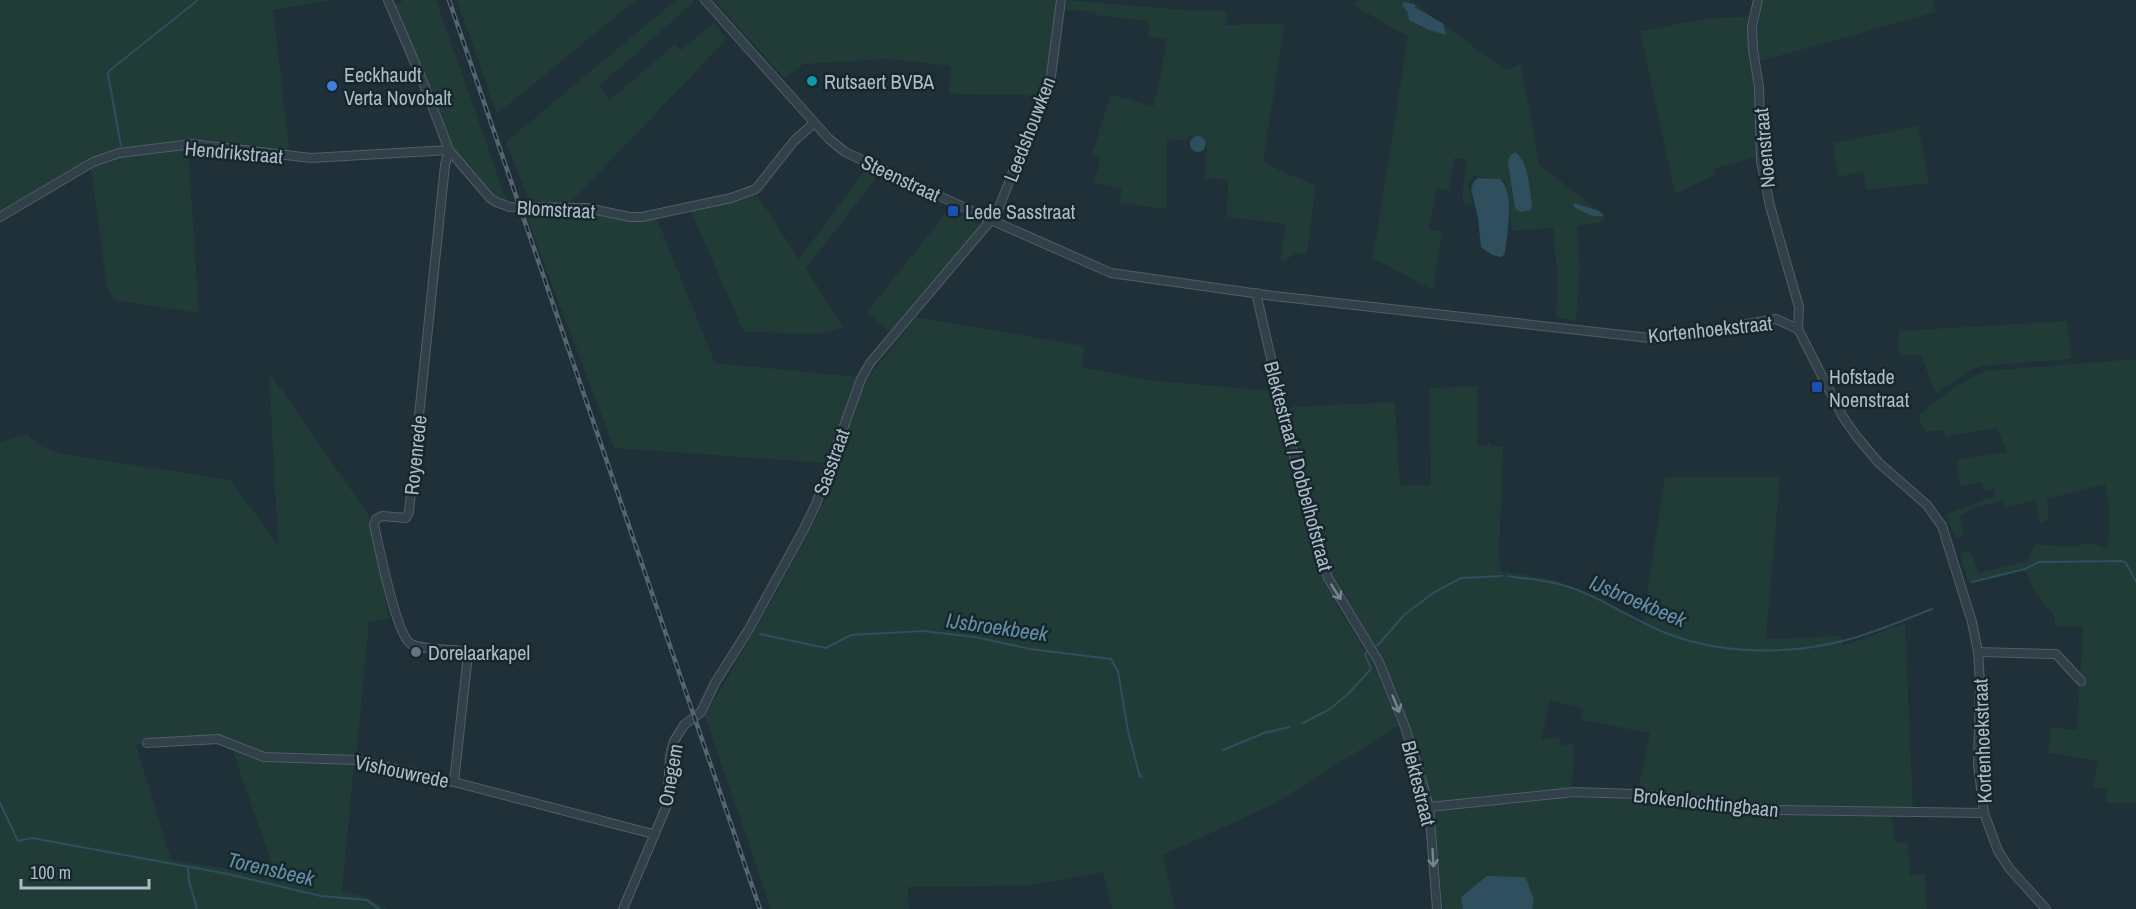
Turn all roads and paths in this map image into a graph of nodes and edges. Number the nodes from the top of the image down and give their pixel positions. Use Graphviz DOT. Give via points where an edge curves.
graph roads {
  1 [pos="388,0"];
  2 [pos="705,0"];
  3 [pos="1061,0"];
  4 [pos="1758,0"];
  5 [pos="814,123"];
  6 [pos="449,150"];
  7 [pos="0,217"];
  8 [pos="991,220"];
  9 [pos="1256,293"];
  10 [pos="1798,329"];
  11 [pos="1978,652"];
  12 [pos="1379,662"];
  13 [pos="2081,681"];
  14 [pos="693,719"];
  15 [pos="147,743"];
  16 [pos="454,782"];
  17 [pos="1430,807"];
  18 [pos="1984,813"];
  19 [pos="653,834"];
  20 [pos="622,909"];
  21 [pos="1437,909"];
  22 [pos="2046,909"];
  1 -- 6 [label="street, Blomstraat"];
  2 -- 5 [label="street, Steenstraat"];
  3 -- 8 [label="street, Leedshouwken" via="1051,76"];
  4 -- 10 [label="street, Noenstraat" via="1752,27 1761,161 1799,307"];
  5 -- 6 [label="street, Blomstraat" via="794,141 756,189 642,217 587,208 503,205 490,198"];
  5 -- 8 [label="street, Steenstraat" via="845,152"];
  6 -- 7 [label="street, Hendrikstraat" via="311,158 192,144 119,153 93,162"];
  6 -- 16 [label="street, Royenrede" via="410,512 406,518 382,516 374,525 399,625 408,642 468,654"];
  8 -- 9 [label="street, Steenstraat" via="1112,273"];
  8 -- 14 [label="street, Sasstraat" via="870,363 808,521 701,712"];
  9 -- 10 [label="street, Kortenhoekstraat" via="1659,339 1776,319"];
  9 -- 12 [label="street, Blektestraat / Dobbelhofstraat, one-way" via="1312,530 1328,578"];
  10 -- 11 [label="street, Kortenhoekstraat" via="1857,437 1879,463 1927,505 1942,526"];
  11 -- 13 [label="street" via="2056,654"];
  11 -- 18 [label="street, Kortenhoekstraat" via="1978,765"];
  12 -- 17 [label="street, Blektestraat, one-way"];
  14 -- 19 [label="street, Onegem" via="674,741 667,804"];
  15 -- 16 [label="street, Vishouwrede" via="218,739 264,757 355,760"];
  16 -- 19 [label="street, Vishouwrede"];
  17 -- 18 [label="street, Brokenlochtingbaan" via="1574,792 1636,794 1776,810"];
  17 -- 21 [label="street, Blektestraat, one-way"];
  18 -- 22 [label="street, Kortenhoekstraat" via="2008,868"];
  19 -- 20 [label="street"];
}
